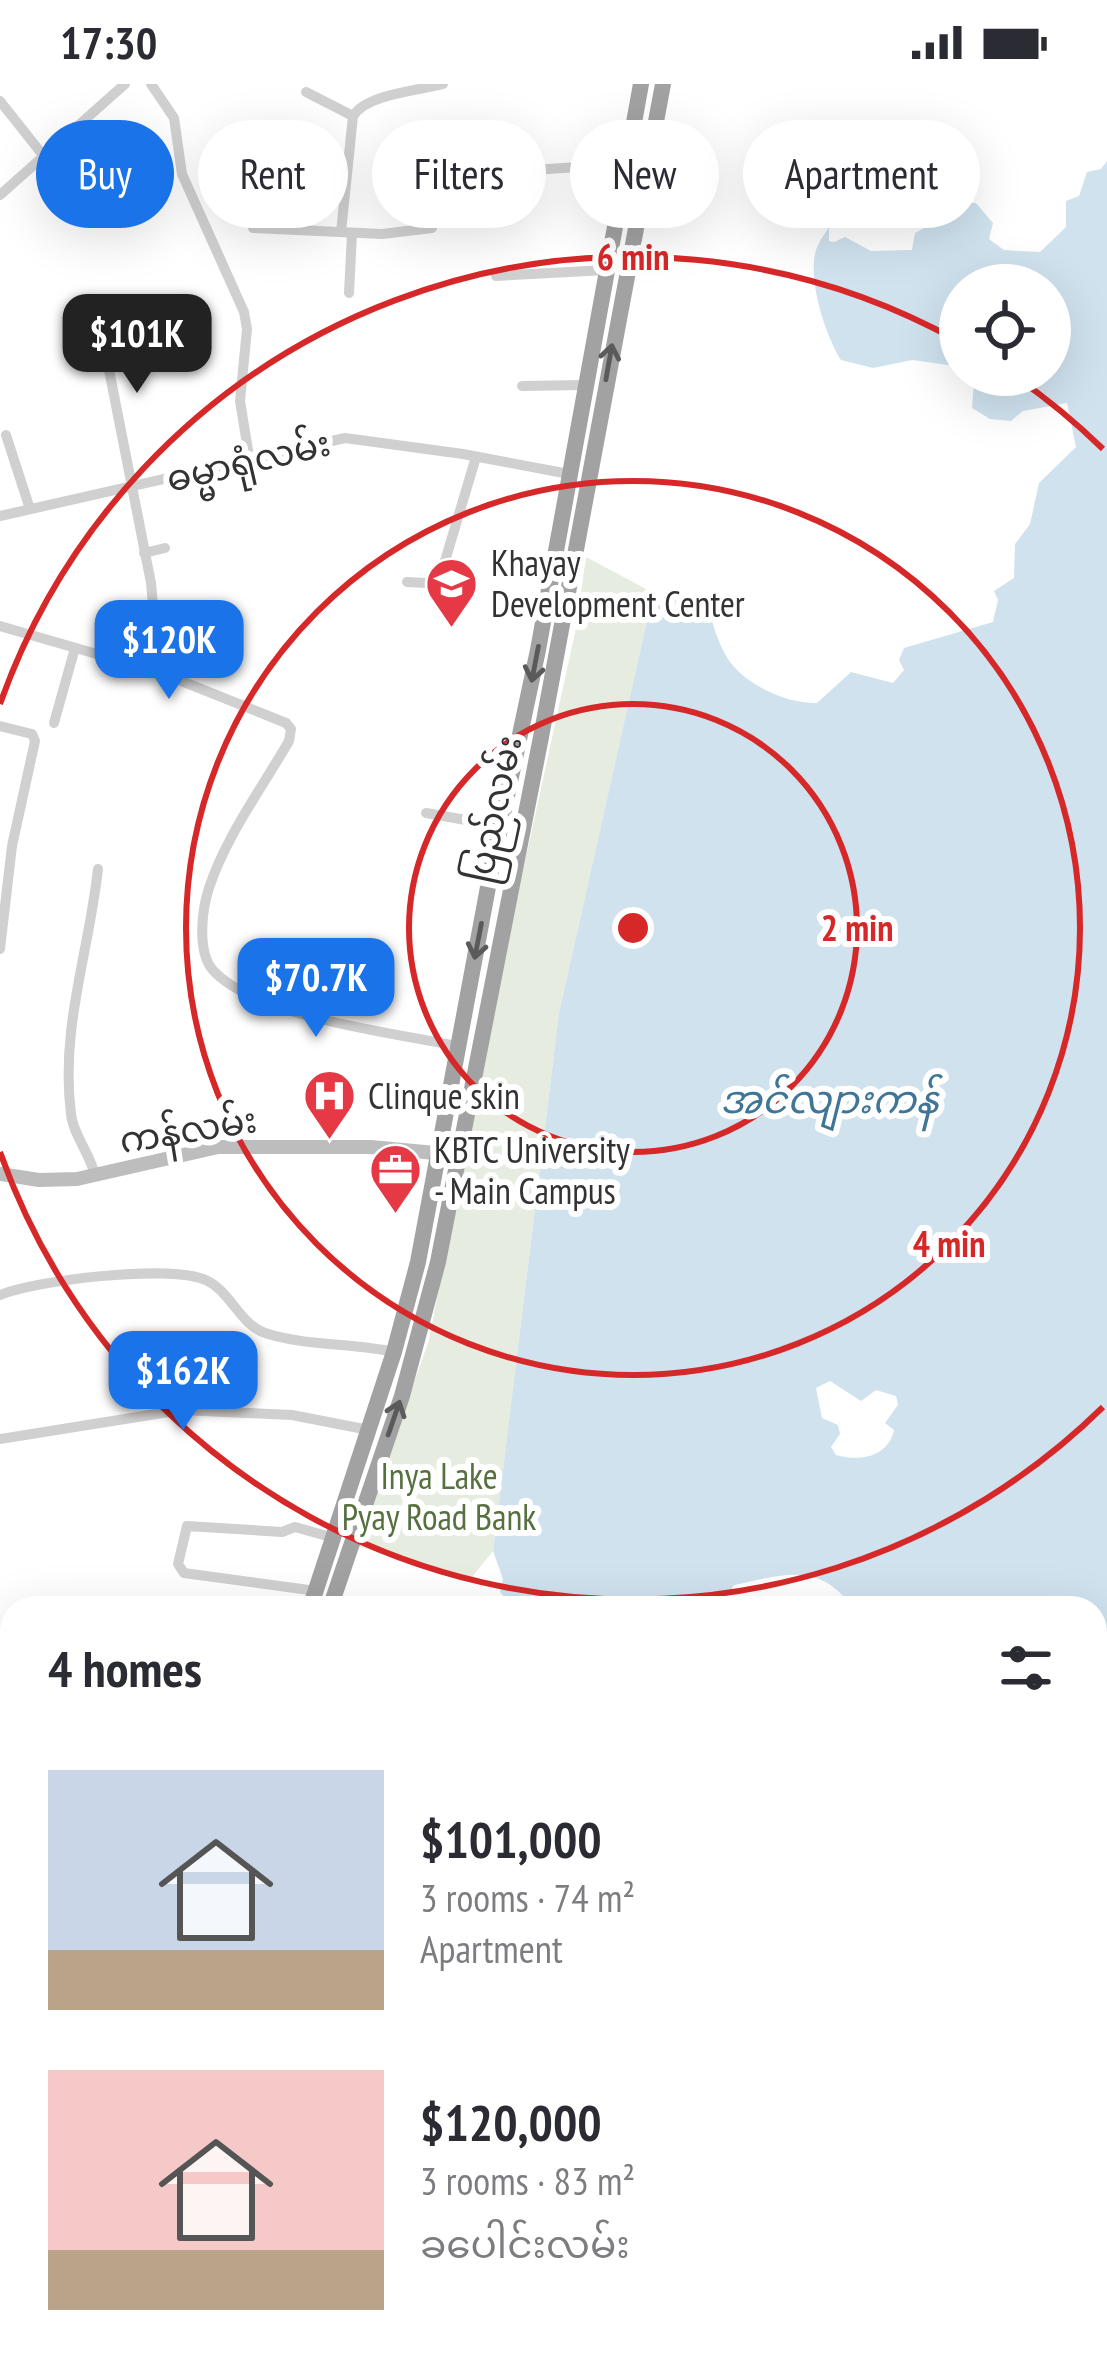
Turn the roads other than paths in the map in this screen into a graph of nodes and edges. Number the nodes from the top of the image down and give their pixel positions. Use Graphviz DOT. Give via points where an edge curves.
graph roads {
  1 [pos="125,84"];
  2 [pos="151,84"];
  3 [pos="443,84"];
  4 [pos="641,84"];
  5 [pos="663,84"];
  6 [pos="408,89"];
  7 [pos="306,92"];
  8 [pos="0,101"];
  9 [pos="352,116"];
  10 [pos="82,120"];
  11 [pos="638,120"];
  12 [pos="648,120"];
  13 [pos="36,146"];
  14 [pos="36,160"];
  15 [pos="0,195"];
  16 [pos="616,228"];
  17 [pos="624,228"];
  18 [pos="253,229"];
  19 [pos="432,229"];
  20 [pos="346,233"];
  21 [pos="606,270"];
  22 [pos="496,276"];
  23 [pos="349,293"];
  24 [pos="98,314"];
  25 [pos="584,385"];
  26 [pos="522,386"];
  27 [pos="6,435"];
  28 [pos="249,456"];
  29 [pos="476,457"];
  30 [pos="569,474"];
  31 [pos="590,478"];
  32 [pos="131,488"];
  33 [pos="563,508"];
  34 [pos="31,509"];
  35 [pos="584,512"];
  36 [pos="0,516"];
  37 [pos="165,548"];
  38 [pos="145,553"];
  39 [pos="407,582"];
  40 [pos="0,626"];
  41 [pos="75,647"];
  42 [pos="159,672"];
  43 [pos="55,723"];
  44 [pos="0,726"];
  45 [pos="521,733"];
  46 [pos="542,737"];
  47 [pos="426,813"];
  48 [pos="500,826"];
  49 [pos="98,869"];
  50 [pos="0,950"];
  51 [pos="457,1046"];
  52 [pos="438,1152"];
  53 [pos="457,1156"];
  54 [pos="0,1174"];
  55 [pos="95,1175"];
  56 [pos="433,1178"];
  57 [pos="452,1182"];
  58 [pos="0,1295"];
  59 [pos="394,1352"];
  60 [pos="369,1430"];
  61 [pos="0,1439"];
  62 [pos="358,1463"];
  63 [pos="377,1470"];
  64 [pos="334,1538"];
  65 [pos="298,1596"];
  66 [pos="314,1596"];
  67 [pos="334,1596"];
  1 -- 10 [label="street"];
  2 -- 28 [label="street" via="174,118 182,174 244,312 240,401"];
  3 -- 6 [label="street"];
  4 -- 11 [label="highway, ပြည်လမ်း"];
  5 -- 12 [label="highway, ပြည်လမ်း"];
  6 -- 9 [label="street" via="374,98"];
  7 -- 9 [label="street"];
  8 -- 13 [label="street"];
  9 -- 20 [label="street"];
  14 -- 15 [label="street"];
  16 -- 21 [label="highway, ပြည်လမ်း"];
  31 -- 17 [label="highway, ပြည်လမ်း, one-way"];
  18 -- 20 [label="street"];
  19 -- 20 [label="street"];
  20 -- 23 [label="street"];
  21 -- 22 [label="street"];
  21 -- 25 [label="highway, ပြည်လမ်း"];
  24 -- 32 [label="street"];
  25 -- 26 [label="street"];
  25 -- 30 [label="highway, ပြည်လမ်း"];
  27 -- 34 [label="street"];
  28 -- 29 [label="street, ဓမ္မာရုံလမ်း" via="345,438"];
  28 -- 32 [label="street, ဓမ္မာရုံလမ်း"];
  29 -- 30 [label="street, ဓမ္မာရုံလမ်း"];
  29 -- 39 [label="street" via="442,572 427,583"];
  30 -- 31 [label="highway"];
  30 -- 33 [label="highway, ပြည်လမ်း"];
  31 -- 35 [label="highway, ပြည်လမ်း"];
  32 -- 34 [label="street, ဓမ္မာရုံလမ်း"];
  32 -- 38 [label="street"];
  33 -- 35 [label="highway"];
  33 -- 45 [label="highway, ပြည်လမ်း, one-way"];
  34 -- 36 [label="street, ဓမ္မာရုံလမ်း"];
  35 -- 46 [label="highway, ပြည်လမ်း"];
  37 -- 38 [label="street"];
  38 -- 42 [label="street"];
  40 -- 41 [label="street"];
  41 -- 42 [label="street"];
  41 -- 43 [label="street"];
  42 -- 51 [label="street" via="291,729 210,886 208,965 269,1005"];
  44 -- 50 [label="street" via="35,741"];
  45 -- 46 [label="highway"];
  45 -- 48 [label="highway, ပြည်လမ်း"];
  46 -- 53 [label="highway, ပြည်လမ်း"];
  47 -- 48 [label="street"];
  48 -- 51 [label="highway, ပြည်လမ်း, one-way"];
  49 -- 55 [label="street" via="67,1049 71,1119"];
  51 -- 52 [label="highway, ပြည်လမ်း"];
  52 -- 53 [label="main road, ကန်လမ်း"];
  52 -- 55 [label="main road, ကန်လမ်း" via="218,1147"];
  52 -- 56 [label="highway, ပြည်လမ်း"];
  53 -- 57 [label="highway, ပြည်လမ်း"];
  54 -- 55 [label="main road, ကန်လမ်း"];
  56 -- 57 [label="highway"];
  56 -- 59 [label="highway, ပြည်လမ်း"];
  63 -- 57 [label="highway, ပြည်လမ်း, one-way" via="419,1337"];
  58 -- 59 [label="street" via="43,1283 183,1275 208,1281 269,1334"];
  59 -- 60 [label="highway, ပြည်လမ်း"];
  60 -- 61 [label="street" via="292,1415 181,1410"];
  60 -- 62 [label="highway, ပြည်လမ်း"];
  62 -- 63 [label="highway"];
  62 -- 64 [label="highway, ပြည်လမ်း"];
  63 -- 67 [label="highway, ပြည်လမ်း"];
  64 -- 65 [label="street" via="295,1527 187,1526 178,1564 184,1573"];
  64 -- 66 [label="highway, ပြည်လမ်း"];
}
